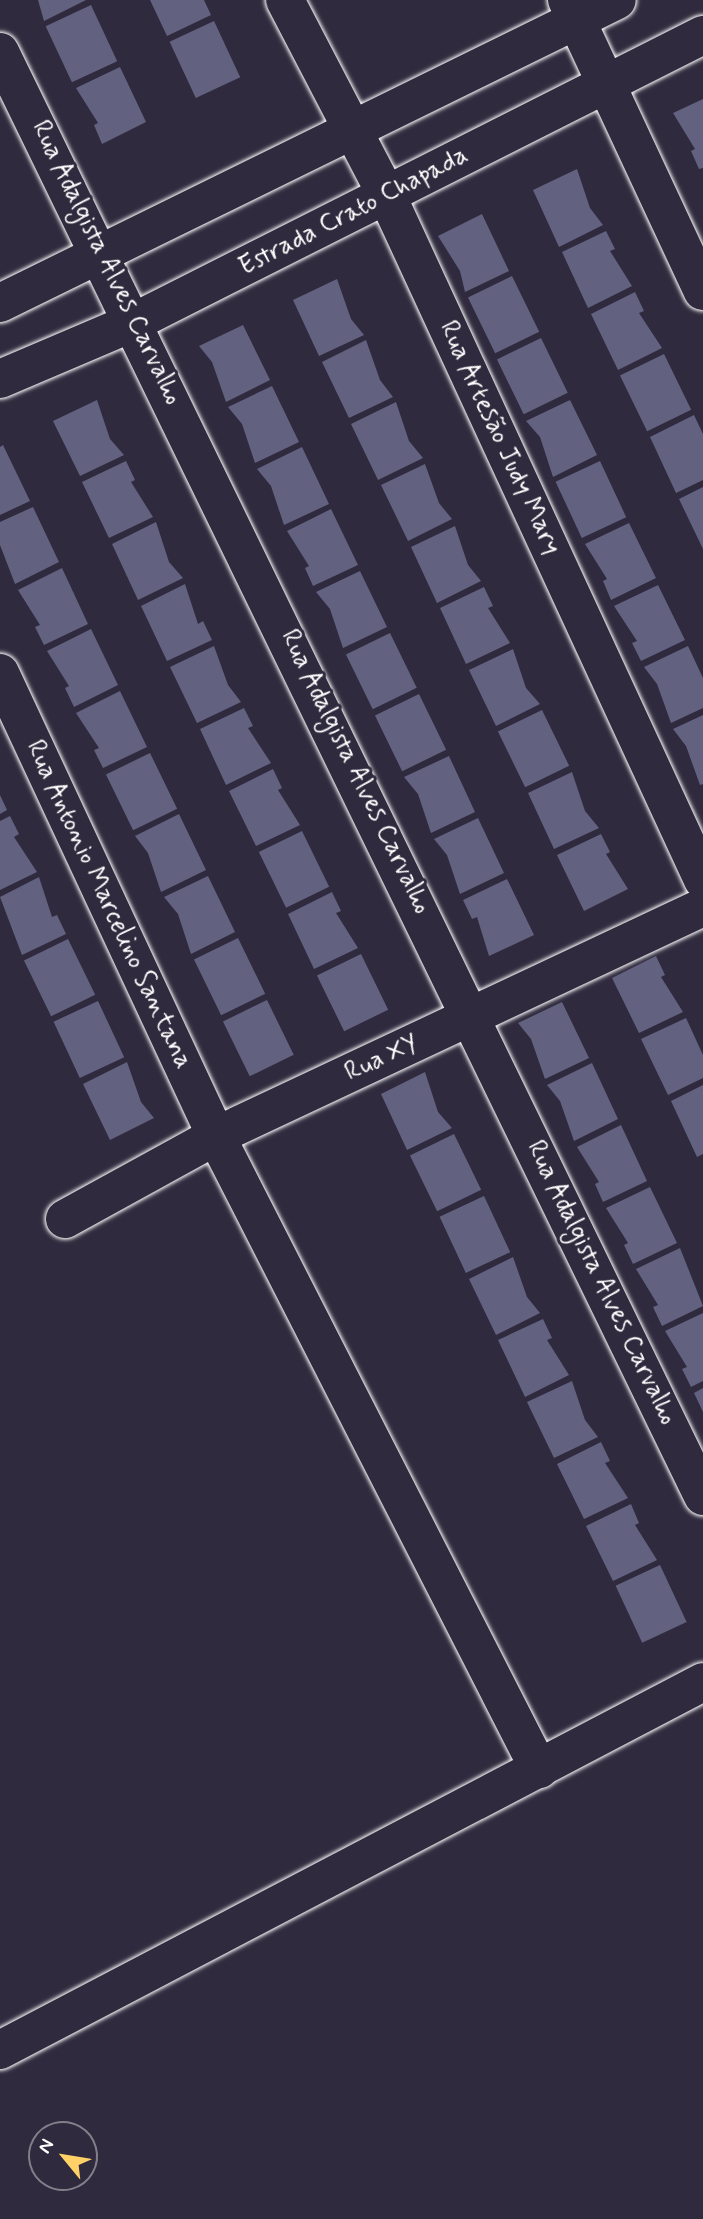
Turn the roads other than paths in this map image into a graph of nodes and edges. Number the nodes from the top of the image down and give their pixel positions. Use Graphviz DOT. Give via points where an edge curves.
graph roads {
  1 [pos="285,0"];
  2 [pos="617,0"];
  3 [pos="572,10"];
  4 [pos="703,35"];
  5 [pos="0,52"];
  6 [pos="601,85"];
  7 [pos="352,135"];
  8 [pos="387,196"];
  9 [pos="104,257"];
  10 [pos="703,291"];
  11 [pos="0,303"];
  12 [pos="136,321"];
  13 [pos="0,379"];
  14 [pos="0,673"];
  15 [pos="703,880"];
  16 [pos="703,907"];
  17 [pos="474,1016"];
  18 [pos="216,1136"];
  19 [pos="65,1219"];
  20 [pos="703,1496"];
  21 [pos="703,1682"];
  22 [pos="539,1769"];
  23 [pos="0,2050"];
  1 -- 7 [label="street, Rua Artesão Judy Mary"];
  2 -- 3 [label="street"];
  3 -- 6 [label="street"];
  3 -- 7 [label="street"];
  4 -- 6 [label="street, Estrada Crato Chapada"];
  5 -- 9 [label="street, Rua Adalgista Alves Carvalho"];
  6 -- 8 [label="street, Estrada Crato Chapada"];
  6 -- 10 [label="street"];
  7 -- 8 [label="street, Rua Artesão Judy Mary"];
  7 -- 9 [label="street"];
  8 -- 12 [label="street, Estrada Crato Chapada"];
  8 -- 15 [label="street, Rua Artesão Judy Mary"];
  9 -- 11 [label="street"];
  9 -- 12 [label="street, Rua Adalgista Alves Carvalho"];
  12 -- 13 [label="street, Estrada Crato Chapada"];
  12 -- 17 [label="street, Rua Adalgista Alves Carvalho"];
  14 -- 18 [label="street, Rua Antonio Marcelino Santana"];
  16 -- 17 [label="street, Rua XY"];
  17 -- 18 [label="street, Rua XY"];
  17 -- 20 [label="street, Rua Adalgista Alves Carvalho"];
  18 -- 19 [label="street, Rua XY"];
  18 -- 22 [label="street, Rua Antonio Marcelino Santana"];
  21 -- 22 [label="street"];
  22 -- 23 [label="street"];
}
